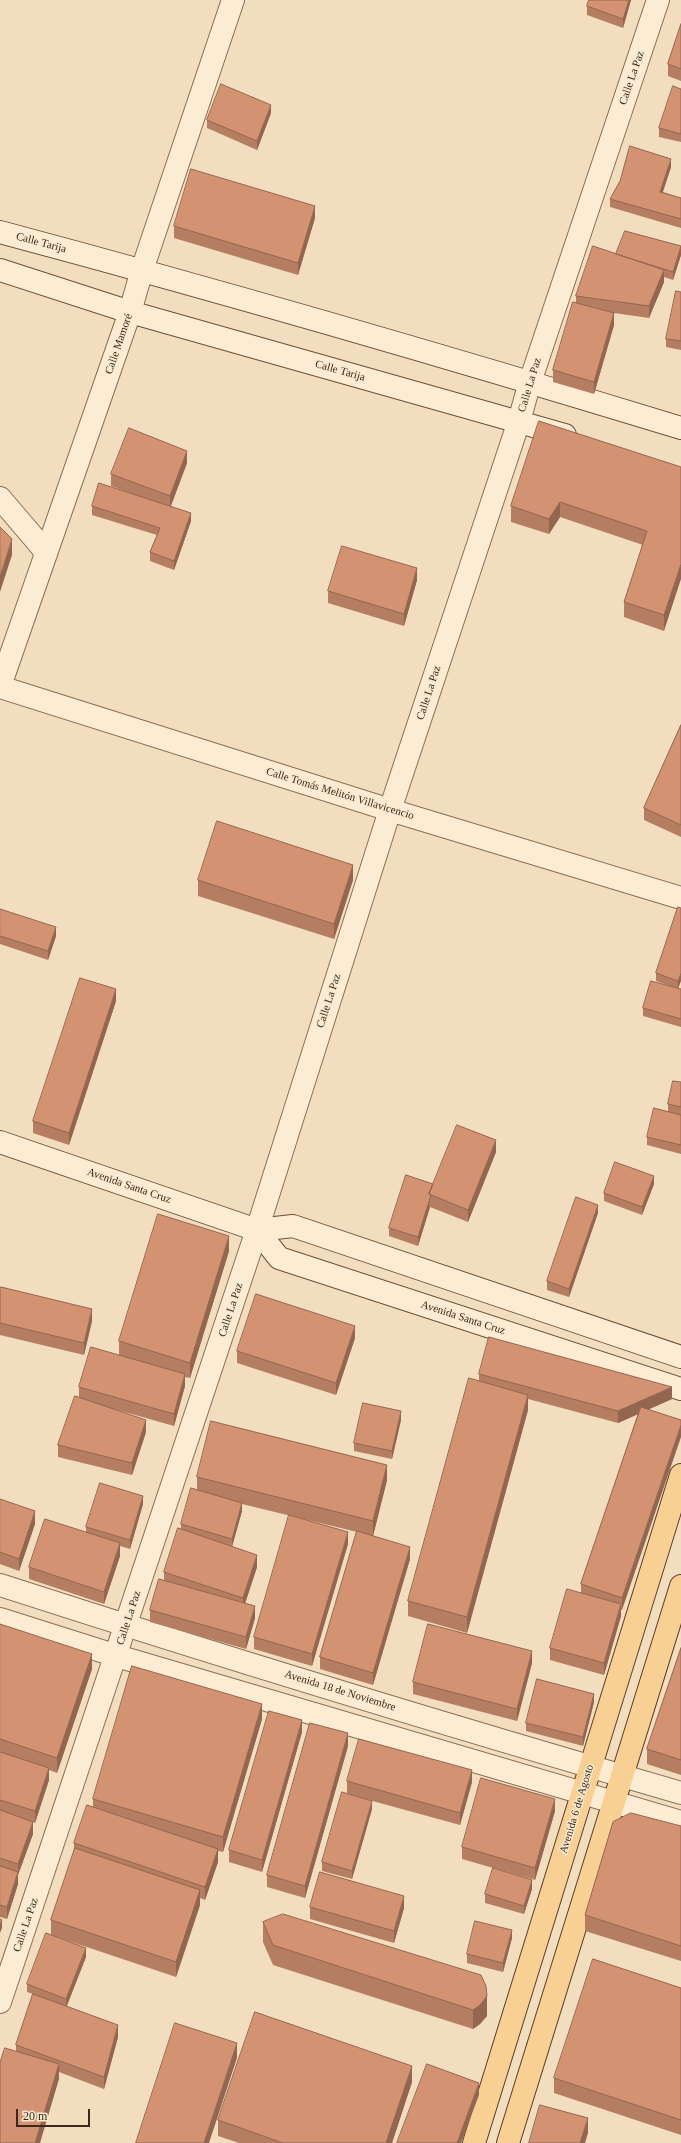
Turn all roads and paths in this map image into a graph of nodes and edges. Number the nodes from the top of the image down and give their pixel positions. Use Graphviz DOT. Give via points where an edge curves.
graph roads {
  1 [pos="233,0"];
  2 [pos="658,0"];
  3 [pos="0,232"];
  4 [pos="0,270"];
  5 [pos="142,270"];
  6 [pos="130,312"];
  7 [pos="530,382"];
  8 [pos="519,421"];
  9 [pos="681,428"];
  10 [pos="585,442"];
  11 [pos="0,498"];
  12 [pos="46,552"];
  13 [pos="0,686"];
  14 [pos="390,810"];
  15 [pos="681,898"];
  16 [pos="0,1142"];
  17 [pos="257,1230"];
  18 [pos="681,1357"];
  19 [pos="681,1389"];
  20 [pos="681,1475"];
  21 [pos="0,1585"];
  22 [pos="681,1586"];
  23 [pos="0,1619"];
  24 [pos="127,1626"];
  25 [pos="117,1656"];
  26 [pos="589,1767"];
  27 [pos="621,1776"];
  28 [pos="582,1792"];
  29 [pos="681,1793"];
  30 [pos="613,1801"];
  31 [pos="681,1822"];
  32 [pos="0,2002"];
  33 [pos="474,2143"];
  34 [pos="508,2143"];
  1 -- 5 [label="street, Calle Mamoré"];
  2 -- 7 [label="street, Calle La Paz"];
  3 -- 5 [label="street, Calle Tarija"];
  4 -- 6 [label="street, Calle Tarija"];
  5 -- 6 [label="street, Calle Mamoré"];
  5 -- 7 [label="street, Calle Tarija"];
  6 -- 8 [label="street, Calle Tarija"];
  6 -- 12 [label="street, Calle Mamoré"];
  7 -- 8 [label="street, Calle La Paz"];
  7 -- 9 [label="street, Calle Tarija"];
  8 -- 10 [label="street, Calle Tarija"];
  8 -- 14 [label="street, Calle La Paz"];
  11 -- 12 [label="street"];
  12 -- 13 [label="street, Calle Mamoré"];
  13 -- 14 [label="street, Calle Tomás Melitón Villavicencio"];
  14 -- 15 [label="street, Calle Tomás Melitón Villavicencio"];
  14 -- 17 [label="street, Calle La Paz"];
  16 -- 17 [label="street, Avenida Santa Cruz"];
  17 -- 18 [label="street, Avenida Santa Cruz" via="293,1226"];
  17 -- 19 [label="street, Avenida Santa Cruz" via="279,1258"];
  17 -- 24 [label="street, Calle La Paz"];
  20 -- 26 [label="main road, Avenida 6 de Agosto"];
  21 -- 24 [label="street, Avenida 18 de Noviembre"];
  22 -- 27 [label="main road"];
  23 -- 25 [label="street"];
  24 -- 25 [label="street, Calle La Paz"];
  24 -- 26 [label="street, Avenida 18 de Noviembre"];
  25 -- 28 [label="street"];
  25 -- 32 [label="street, Calle La Paz"];
  26 -- 27 [label="street, Avenida 18 de Noviembre"];
  26 -- 28 [label="main road, Avenida 6 de Agosto"];
  27 -- 29 [label="street, Avenida 18 de Noviembre"];
  27 -- 30 [label="main road"];
  28 -- 30 [label="street"];
  28 -- 33 [label="main road, Avenida 6 de Agosto"];
  30 -- 31 [label="street"];
  30 -- 34 [label="main road"];
}
